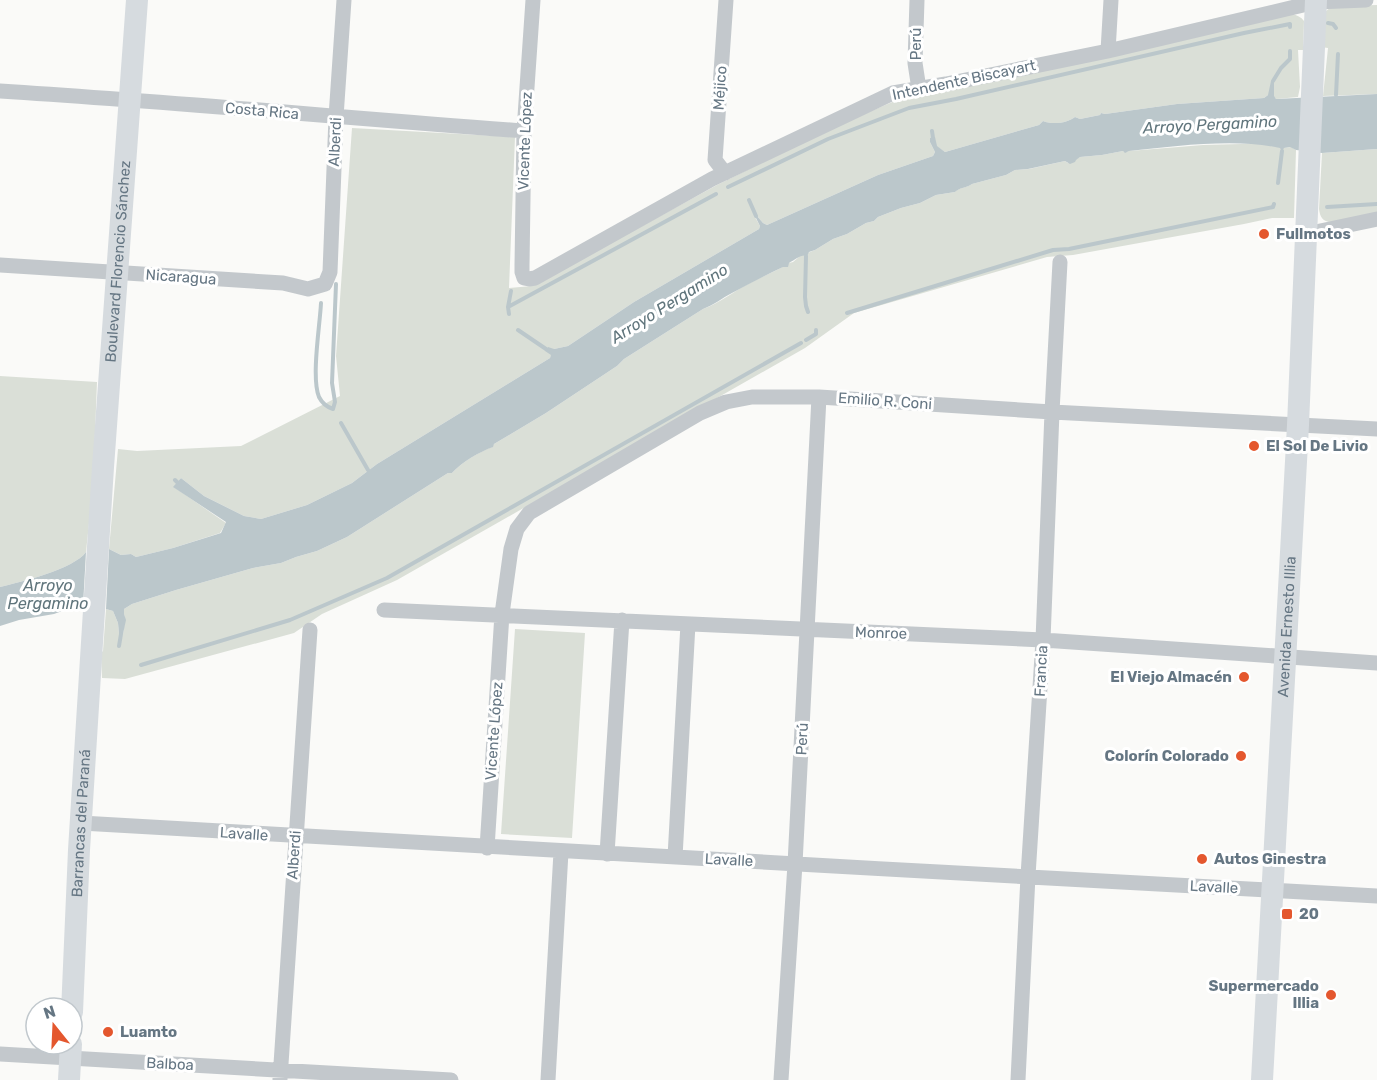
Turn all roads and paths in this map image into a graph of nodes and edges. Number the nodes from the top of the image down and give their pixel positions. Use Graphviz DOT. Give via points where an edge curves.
graph roads {
  1 [pos="137,0"];
  2 [pos="344,0"];
  3 [pos="533,0"];
  4 [pos="726,0"];
  5 [pos="917,0"];
  6 [pos="1111,0"];
  7 [pos="1366,0"];
  8 [pos="1316,1"];
  9 [pos="1108,51"];
  10 [pos="920,89"];
  11 [pos="0,91"];
  12 [pos="130,99"];
  13 [pos="336,117"];
  14 [pos="524,131"];
  15 [pos="725,173"];
  16 [pos="1377,219"];
  17 [pos="1306,234"];
  18 [pos="1060,262"];
  19 [pos="0,266"];
  20 [pos="118,272"];
  21 [pos="528,279"];
  22 [pos="325,284"];
  23 [pos="819,397"];
  24 [pos="1052,412"];
  25 [pos="1298,424"];
  26 [pos="1377,429"];
  27 [pos="384,610"];
  28 [pos="502,614"];
  29 [pos="622,620"];
  30 [pos="688,624"];
  31 [pos="310,630"];
  32 [pos="808,630"];
  33 [pos="93,634"];
  34 [pos="1043,640"];
  35 [pos="1285,657"];
  36 [pos="1377,663"];
  37 [pos="81,823"];
  38 [pos="295,837"];
  39 [pos="487,848"];
  40 [pos="561,852"];
  41 [pos="607,854"];
  42 [pos="675,857"];
  43 [pos="795,864"];
  44 [pos="1028,876"];
  45 [pos="1272,890"];
  46 [pos="1377,896"];
  47 [pos="73,996"];
  48 [pos="0,1054"];
  49 [pos="70,1061"];
  50 [pos="280,1075"];
  51 [pos="451,1080"];
  52 [pos="548,1080"];
  53 [pos="782,1080"];
  54 [pos="1018,1080"];
  55 [pos="1262,1080"];
  1 -- 12 [label="main road, Boulevard Florencio Sánchez"];
  2 -- 13 [label="street, Alberdi"];
  3 -- 14 [label="street, Vicente López"];
  4 -- 15 [label="street, Méjico" via="715,160"];
  5 -- 10 [label="street, Perú" via="915,63"];
  6 -- 9 [label="street"];
  7 -- 8 [label="street, Intendente Biscayart"];
  8 -- 9 [label="street, Intendente Biscayart"];
  8 -- 17 [label="main road, Avenida Ernesto Illia"];
  9 -- 10 [label="street, Intendente Biscayart"];
  10 -- 15 [label="street, Intendente Biscayart" via="893,93"];
  11 -- 12 [label="street, Costa Rica"];
  12 -- 13 [label="street, Costa Rica"];
  12 -- 20 [label="main road, Boulevard Florencio Sánchez"];
  13 -- 14 [label="street, Costa Rica"];
  13 -- 22 [label="street, Alberdi" via="330,272"];
  14 -- 21 [label="street, Vicente López" via="522,272"];
  15 -- 21 [label="street, Intendente Biscayart"];
  16 -- 17 [label="street"];
  17 -- 25 [label="main road, Avenida Ernesto Illia"];
  18 -- 24 [label="street, Francia"];
  19 -- 20 [label="street, Nicaragua"];
  20 -- 22 [label="street, Nicaragua" via="308,289"];
  20 -- 33 [label="main road, Boulevard Florencio Sánchez"];
  23 -- 24 [label="street, Emilio R. Coni"];
  23 -- 28 [label="street, Emilio R. Coni" via="752,397 726,402 700,413 529,513 517,529 510,549"];
  23 -- 32 [label="street, Perú"];
  24 -- 25 [label="street, Emilio R. Coni"];
  24 -- 34 [label="street, Francia"];
  25 -- 26 [label="street, Emilio R. Coni"];
  25 -- 35 [label="main road, Avenida Ernesto Illia"];
  27 -- 28 [label="street, Monroe"];
  28 -- 29 [label="street, Monroe"];
  28 -- 39 [label="street, Vicente López"];
  29 -- 30 [label="street, Monroe"];
  29 -- 41 [label="street"];
  30 -- 32 [label="street, Monroe"];
  30 -- 42 [label="street"];
  31 -- 38 [label="street, Alberdi"];
  32 -- 34 [label="street, Monroe"];
  32 -- 43 [label="street, Perú"];
  33 -- 37 [label="main road, Barrancas del Paraná"];
  34 -- 35 [label="street, Monroe"];
  34 -- 44 [label="street, Francia"];
  35 -- 36 [label="street, Monroe"];
  35 -- 45 [label="main road, Avenida Ernesto Illia"];
  37 -- 38 [label="street, Lavalle"];
  37 -- 47 [label="main road, Barrancas del Paraná"];
  38 -- 39 [label="street, Lavalle"];
  38 -- 50 [label="street, Alberdi"];
  39 -- 40 [label="street, Lavalle"];
  40 -- 41 [label="street, Lavalle"];
  40 -- 52 [label="street"];
  41 -- 42 [label="street, Lavalle"];
  42 -- 43 [label="street, Lavalle"];
  43 -- 44 [label="street, Lavalle"];
  43 -- 53 [label="street, Perú"];
  44 -- 45 [label="street, Lavalle"];
  44 -- 54 [label="street, Francia"];
  45 -- 46 [label="street, Lavalle"];
  45 -- 55 [label="main road, Avenida Ernesto Illia"];
  48 -- 49 [label="street, Balboa"];
  49 -- 50 [label="street, Balboa"];
  50 -- 51 [label="street, Balboa"];
}
